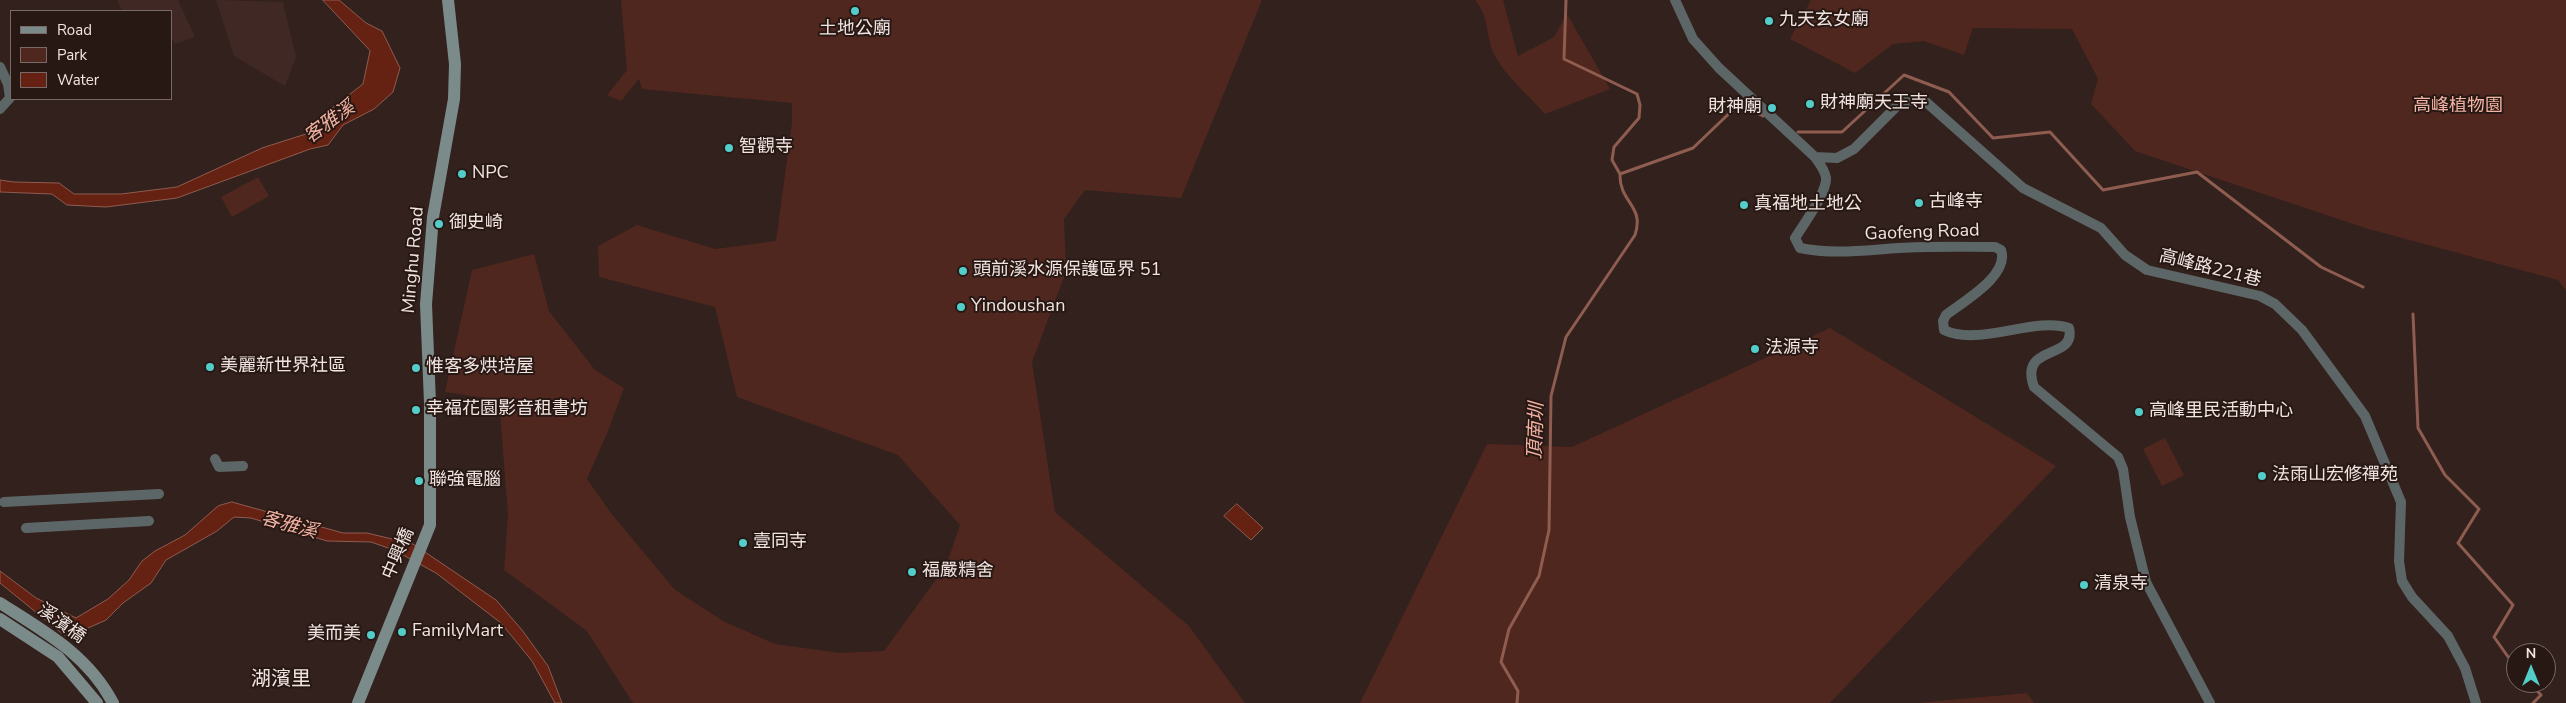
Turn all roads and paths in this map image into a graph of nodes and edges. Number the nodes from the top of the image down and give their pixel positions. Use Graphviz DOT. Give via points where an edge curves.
graph roads {
  1 [pos="448,0"];
  2 [pos="1675,0"];
  3 [pos="0,67"];
  4 [pos="0,109"];
  5 [pos="1815,157"];
  6 [pos="215,459"];
  7 [pos="243,466"];
  8 [pos="159,494"];
  9 [pos="4,502"];
  10 [pos="149,521"];
  11 [pos="430,525"];
  12 [pos="26,528"];
  13 [pos="0,603"];
  14 [pos="0,619"];
  15 [pos="97,703"];
  16 [pos="113,703"];
  17 [pos="358,703"];
  18 [pos="2210,703"];
  19 [pos="2476,703"];
  1 -- 11 [label="main road, Minghu Road" via="455,64 454,99 433,217 426,304"];
  2 -- 5 [label="street, Gaofeng Road" via="1693,39 1719,68"];
  3 -- 4 [label="street" via="10,98"];
  5 -- 18 [label="street, Gaofeng Road" via="1826,179 1795,238 1800,248 1841,252 1995,247 2001,250 2004,258 2001,267 1988,283 1946,315 1944,330 1974,334 2048,325 2069,328 2068,343 2034,362 2032,382 2118,456 2146,582"];
  5 -- 19 [label="street, 高峰路221巷" via="1837,158 1854,149 1898,105 1911,100 1926,102 2023,188 2101,228 2125,256 2147,270 2260,296 2288,315 2331,367 2364,416 2400,502 2402,581 2412,598 2448,636 2465,668"];
  6 -- 7 [label="street" via="219,466"];
  8 -- 9 [label="street"];
  10 -- 12 [label="street"];
  11 -- 17 [label="main road, 中興橋"];
  13 -- 16 [label="main road, 溪濱橋" via="68,647 105,688"];
  14 -- 15 [label="main road, 溪濱橋" via="58,657"];
}
